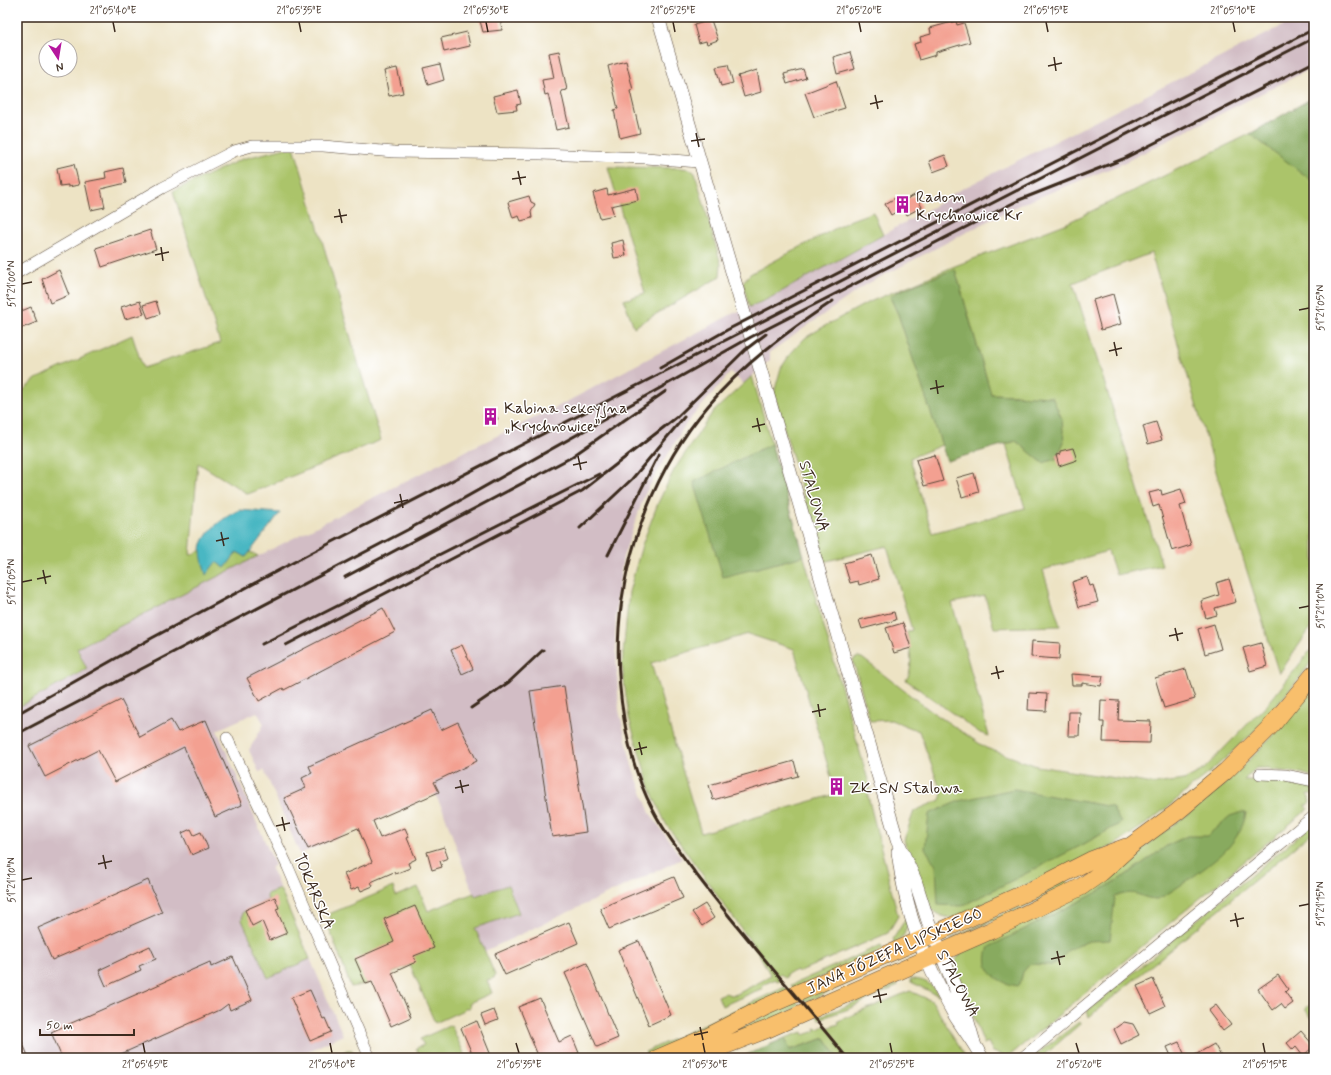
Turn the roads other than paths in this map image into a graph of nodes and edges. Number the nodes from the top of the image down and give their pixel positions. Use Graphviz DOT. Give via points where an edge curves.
graph roads {
  1 [pos="658,17"];
  2 [pos="699,162"];
  3 [pos="17,273"];
  4 [pos="1314,674"];
  5 [pos="227,738"];
  6 [pos="1260,774"];
  7 [pos="1314,781"];
  8 [pos="1314,816"];
  9 [pos="897,840"];
  10 [pos="1132,845"];
  11 [pos="934,934"];
  12 [pos="918,940"];
  13 [pos="933,955"];
  14 [pos="370,1058"];
  15 [pos="658,1058"];
  16 [pos="693,1058"];
  17 [pos="982,1058"];
  18 [pos="1022,1058"];
  1 -- 2 [label="street, STALOWA"];
  2 -- 3 [label="street" via="541,154 394,152 324,146 252,146 234,152 162,188"];
  2 -- 9 [label="street, STALOWA"];
  4 -- 10 [label="main road, JANA JÓZEFA LIPSKIEGO" via="1272,725 1226,771"];
  5 -- 14 [label="street, TOKARSKA" via="288,867"];
  6 -- 7 [label="street" via="1285,775"];
  8 -- 18 [label="street"];
  9 -- 11 [label="street, STALOWA" via="915,880"];
  9 -- 12 [label="street, STALOWA" via="903,886"];
  10 -- 11 [label="main road, JANA JÓZEFA LIPSKIEGO" via="1091,860"];
  10 -- 13 [label="main road, JANA JÓZEFA LIPSKIEGO" via="1111,865 1081,887"];
  11 -- 12 [label="main road, JANA JÓZEFA LIPSKIEGO"];
  11 -- 13 [label="street, STALOWA"];
  12 -- 13 [label="street, STALOWA"];
  12 -- 15 [label="main road, JANA JÓZEFA LIPSKIEGO" via="765,1007 710,1036"];
  13 -- 16 [label="main road, JANA JÓZEFA LIPSKIEGO" via="768,1029"];
  13 -- 17 [label="street, STALOWA" via="965,1012 975,1046"];
}
